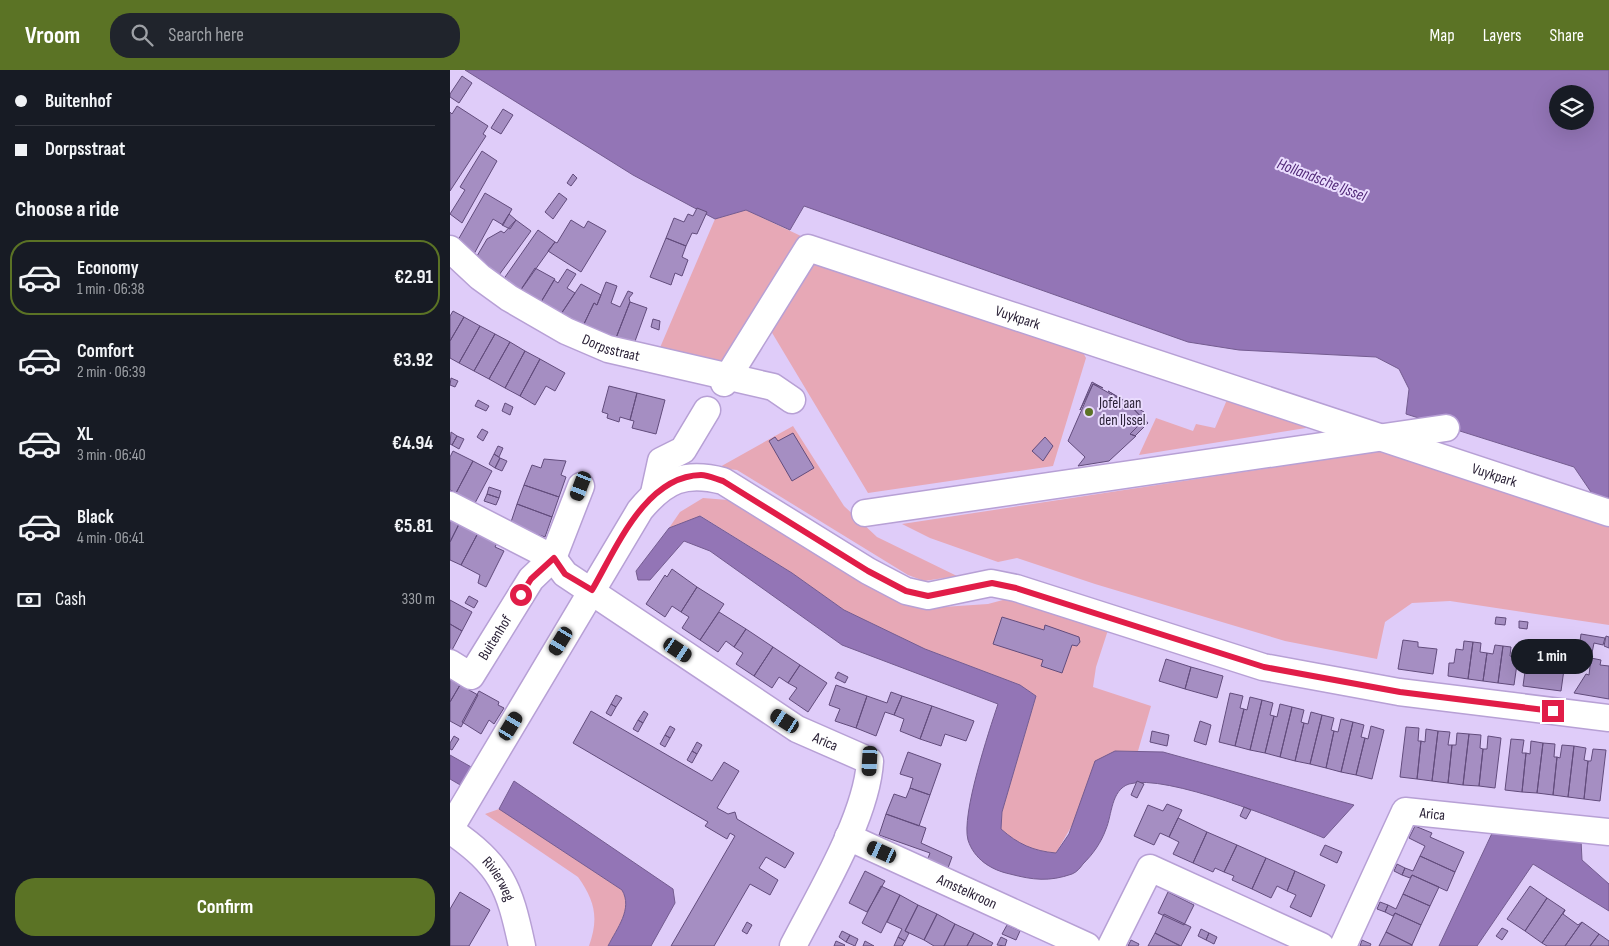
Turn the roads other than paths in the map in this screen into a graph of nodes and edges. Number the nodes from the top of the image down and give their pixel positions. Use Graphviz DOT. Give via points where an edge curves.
graph roads {
  1 [pos="450,249"];
  2 [pos="726,380"];
  3 [pos="792,400"];
  4 [pos="707,410"];
  5 [pos="1446,428"];
  6 [pos="1380,437"];
  7 [pos="581,486"];
  8 [pos="654,494"];
  9 [pos="450,505"];
  10 [pos="865,513"];
  11 [pos="1609,513"];
  12 [pos="554,558"];
  13 [pos="592,590"];
  14 [pos="450,663"];
  15 [pos="1609,718"];
  16 [pos="450,829"];
  17 [pos="1609,832"];
  18 [pos="848,837"];
  19 [pos="522,946"];
  20 [pos="793,946"];
  21 [pos="1087,946"];
  22 [pos="1111,946"];
  23 [pos="1321,946"];
  24 [pos="1343,946"];
  1 -- 2 [label="street, Dorpsstraat" via="509,298 566,331 608,349 656,358"];
  2 -- 3 [label="street, Dorpsstraat" via="773,387"];
  2 -- 6 [label="street, Vuykpark" via="808,248"];
  4 -- 8 [label="street" via="683,450 661,461"];
  5 -- 6 [label="street, Vuykpark"];
  6 -- 10 [label="street, Vuykpark"];
  6 -- 11 [label="street, Vuykpark"];
  7 -- 12 [label="street, Buitenhof"];
  8 -- 13 [label="street" via="636,517"];
  8 -- 15 [label="street" via="675,480 702,475 723,481 906,591 928,596 992,583 1264,667 1400,692"];
  9 -- 12 [label="street"];
  12 -- 13 [label="street" via="565,574"];
  12 -- 14 [label="street, Buitenhof" via="531,579 472,676"];
  13 -- 16 [label="street"];
  13 -- 18 [label="street, Arica" via="796,729 870,761 869,775"];
  16 -- 19 [label="street, Rivierweg" via="493,864 512,900"];
  17 -- 24 [label="street, Arica" via="1405,811"];
  18 -- 20 [label="street, Arica"];
  18 -- 21 [label="street, Amstelkroon"];
  22 -- 23 [label="street" via="1150,868"];
}
